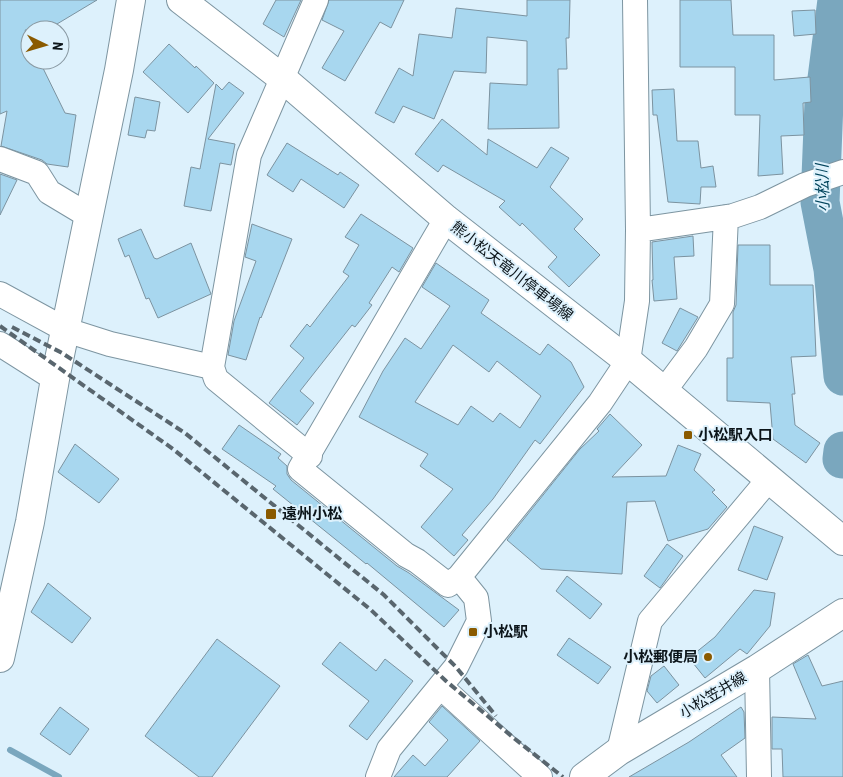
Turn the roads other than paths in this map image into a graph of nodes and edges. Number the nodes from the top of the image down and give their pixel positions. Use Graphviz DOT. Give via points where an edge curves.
graph roads {
  1 [pos="131,0"];
  2 [pos="181,0"];
  3 [pos="316,0"];
  4 [pos="634,0"];
  5 [pos="282,78"];
  6 [pos="0,159"];
  7 [pos="837,175"];
  8 [pos="89,216"];
  9 [pos="726,217"];
  10 [pos="446,219"];
  11 [pos="638,230"];
  12 [pos="0,294"];
  13 [pos="66,330"];
  14 [pos="0,344"];
  15 [pos="628,361"];
  16 [pos="212,366"];
  17 [pos="55,379"];
  18 [pos="664,391"];
  19 [pos="310,456"];
  20 [pos="769,479"];
  21 [pos="843,541"];
  22 [pos="459,577"];
  23 [pos="843,614"];
  24 [pos="0,658"];
  25 [pos="757,669"];
  26 [pos="441,687"];
  27 [pos="619,751"];
  28 [pos="378,777"];
  29 [pos="540,777"];
  30 [pos="584,777"];
  31 [pos="759,777"];
  1 -- 8 [label="main road"];
  2 -- 5 [label="main road, 熊小松天竜川停車場線"];
  3 -- 5 [label="street"];
  4 -- 11 [label="street"];
  5 -- 10 [label="main road, 熊小松天竜川停車場線"];
  5 -- 16 [label="street" via="249,155"];
  6 -- 8 [label="street" via="37,173 50,192"];
  7 -- 9 [label="street" via="805,185 760,207"];
  8 -- 13 [label="main road"];
  9 -- 11 [label="street"];
  9 -- 18 [label="street" via="722,304 696,348"];
  10 -- 15 [label="main road, 熊小松天竜川停車場線"];
  10 -- 19 [label="street"];
  11 -- 15 [label="street" via="637,301"];
  12 -- 13 [label="street"];
  13 -- 16 [label="street" via="110,344"];
  13 -- 17 [label="main road"];
  14 -- 17 [label="street"];
  15 -- 18 [label="main road, 熊小松天竜川停車場線"];
  15 -- 22 [label="street" via="600,403"];
  16 -- 19 [label="street" via="216,379"];
  17 -- 24 [label="main road" via="30,522"];
  18 -- 20 [label="main road, 熊小松天竜川停車場線"];
  19 -- 22 [label="street" via="300,469 398,549 448,585"];
  20 -- 21 [label="main road, 熊小松天竜川停車場線"];
  20 -- 27 [label="street" via="650,621"];
  22 -- 26 [label="street" via="476,598 479,620 456,667"];
  23 -- 25 [label="main road, 小松笠井線"];
  25 -- 27 [label="main road, 小松笠井線"];
  25 -- 31 [label="street"];
  26 -- 28 [label="street" via="389,749"];
  26 -- 29 [label="street"];
  27 -- 30 [label="main road, 小松笠井線"];
}
